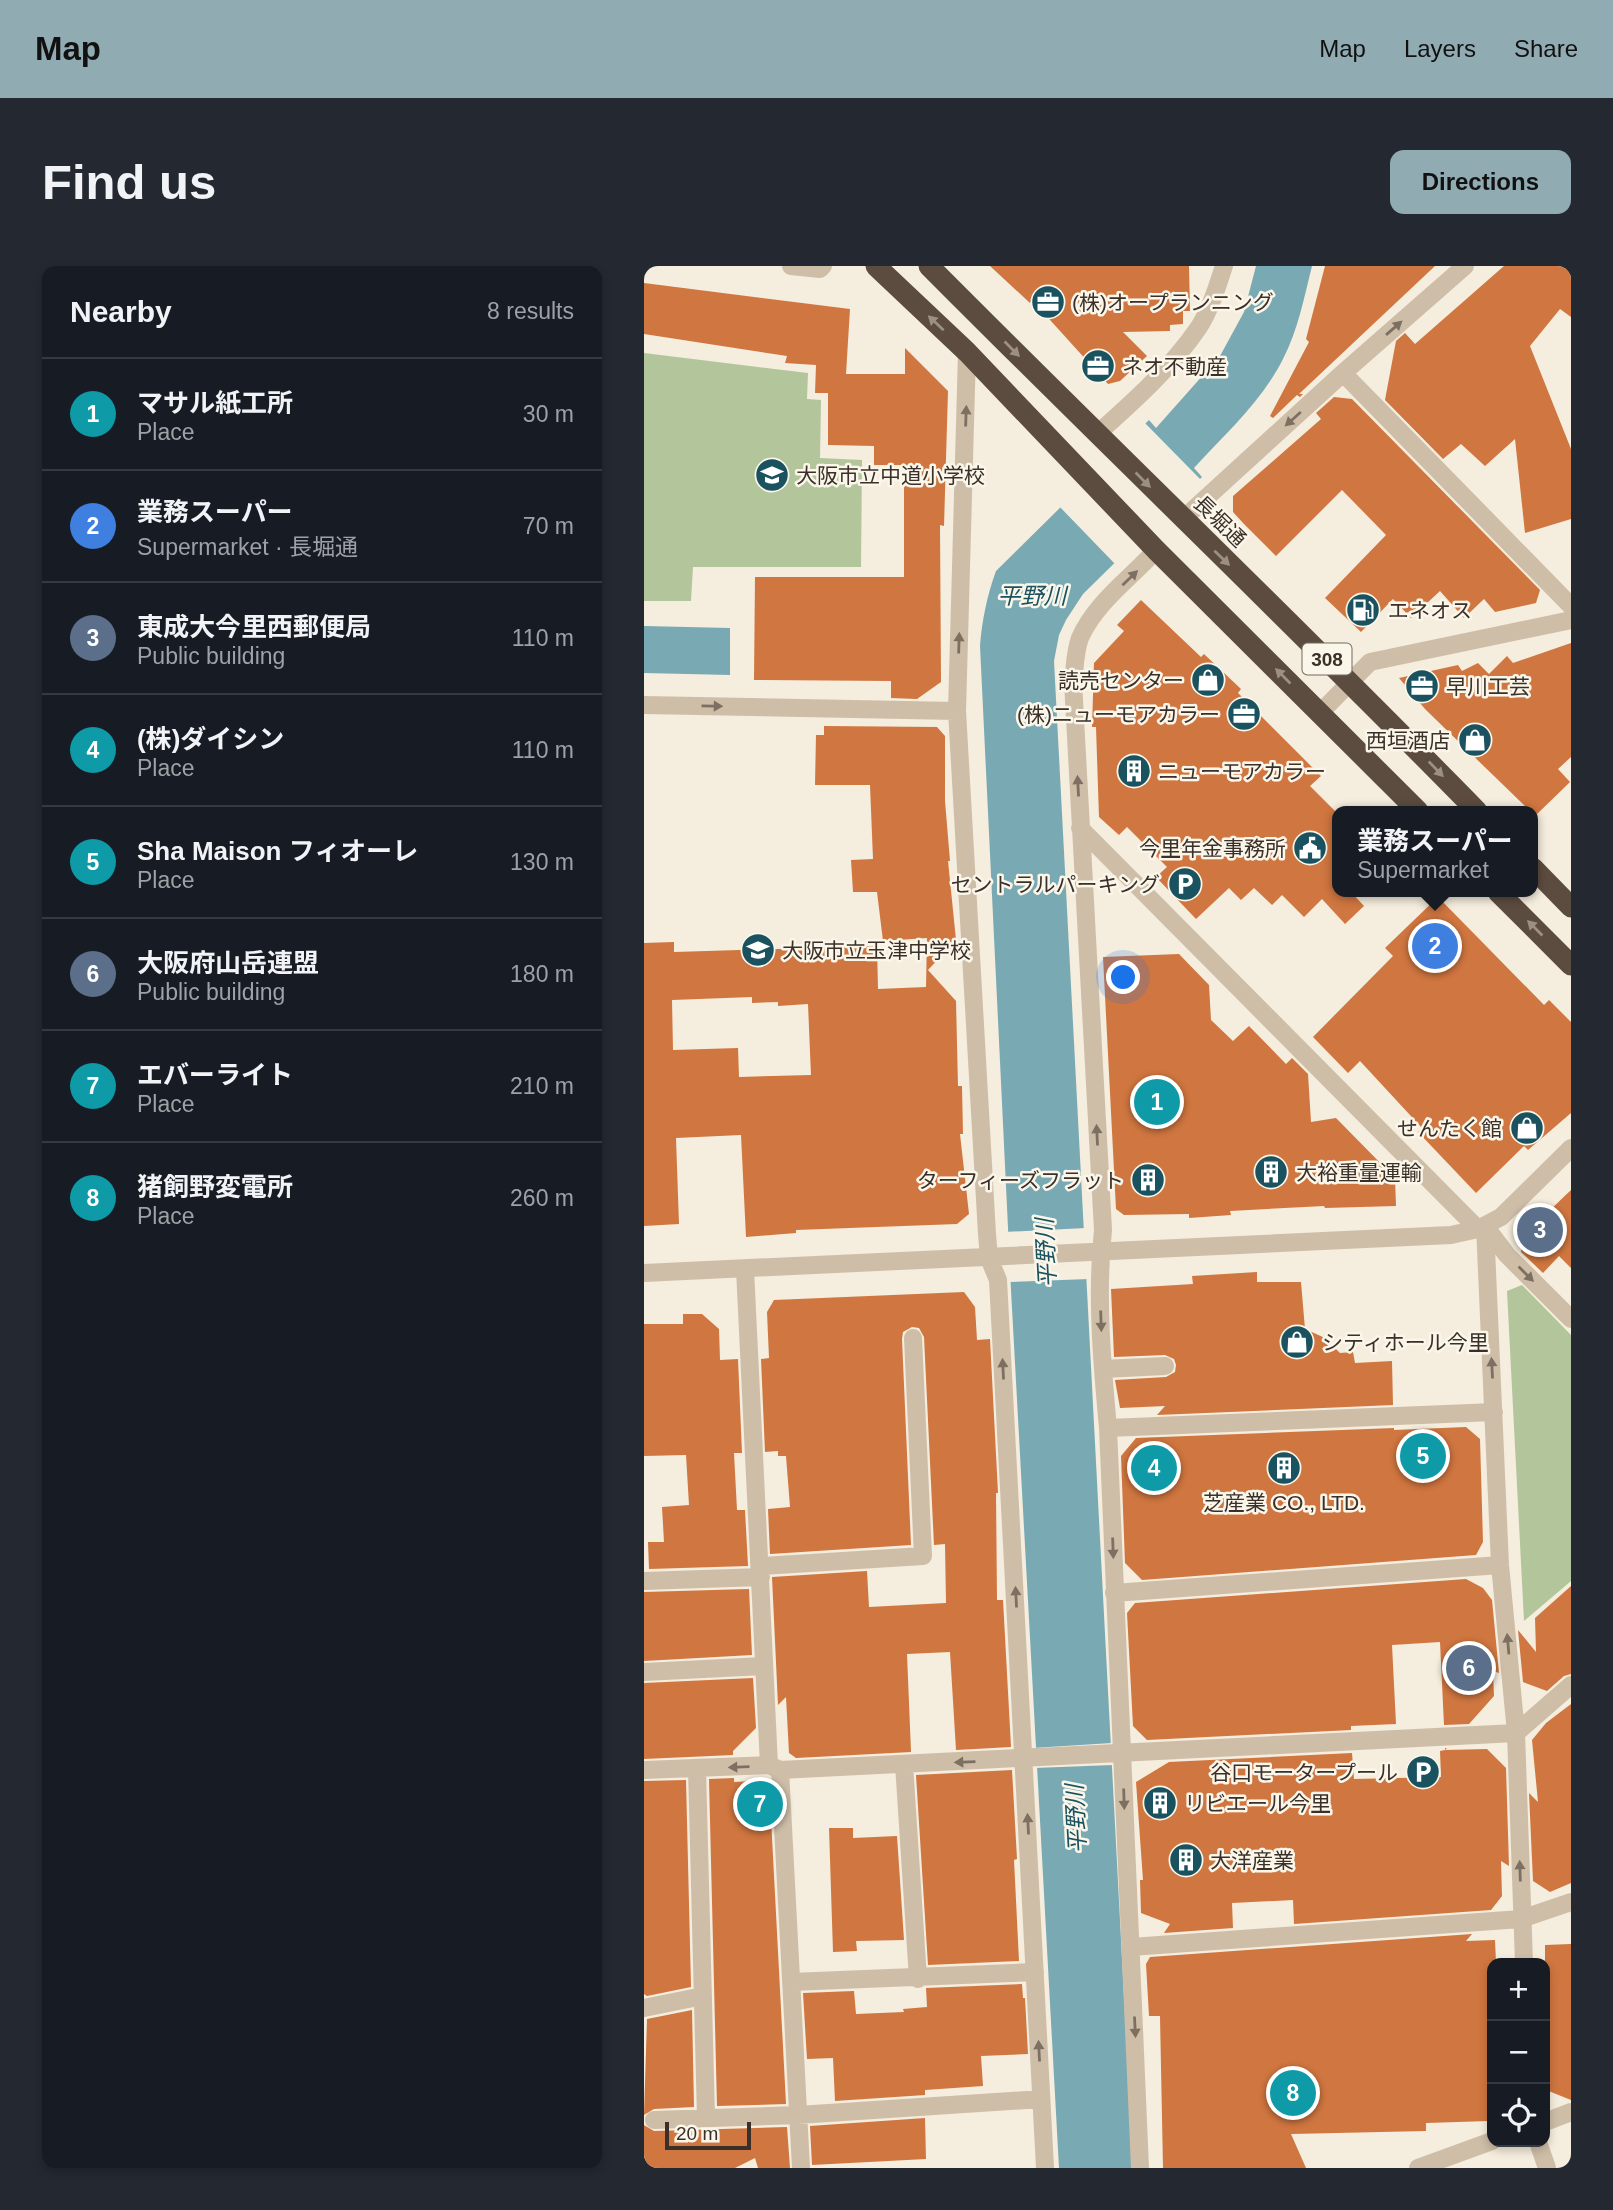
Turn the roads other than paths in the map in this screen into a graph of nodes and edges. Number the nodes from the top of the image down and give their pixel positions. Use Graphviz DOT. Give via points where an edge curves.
graph roads {
  1 [pos="791,266"];
  2 [pos="823,266"];
  3 [pos="876,266"];
  4 [pos="929,266"];
  5 [pos="1224,266"];
  6 [pos="1465,266"];
  7 [pos="967,352"];
  8 [pos="1343,373"];
  9 [pos="1097,434"];
  10 [pos="1178,515"];
  11 [pos="1151,544"];
  12 [pos="1571,606"];
  13 [pos="1571,620"];
  14 [pos="1351,682"];
  15 [pos="644,705"];
  16 [pos="957,711"];
  17 [pos="1320,713"];
  18 [pos="1413,806"];
  19 [pos="1472,806"];
  20 [pos="1080,828"];
  21 [pos="1538,873"];
  22 [pos="1503,897"];
  23 [pos="1571,907"];
  24 [pos="1571,965"];
  25 [pos="1571,1148"];
  26 [pos="1482,1227"];
  27 [pos="1094,1253"];
  28 [pos="998,1258"];
  29 [pos="745,1269"];
  30 [pos="644,1273"];
  31 [pos="1571,1320"];
  32 [pos="913,1338"];
  33 [pos="1165,1366"];
  34 [pos="1102,1369"];
  35 [pos="1494,1412"];
  36 [pos="1108,1428"];
  37 [pos="1500,1565"];
  38 [pos="761,1572"];
  39 [pos="644,1581"];
  40 [pos="1114,1592"];
  41 [pos="764,1666"];
  42 [pos="644,1672"];
  43 [pos="1571,1685"];
  44 [pos="1516,1733"];
  45 [pos="1117,1753"];
  46 [pos="1029,1758"];
  47 [pos="904,1764"];
  48 [pos="697,1768"];
  49 [pos="774,1768"];
  50 [pos="644,1770"];
  51 [pos="1571,1902"];
  52 [pos="1521,1919"];
  53 [pos="1130,1947"];
  54 [pos="1524,1958"];
  55 [pos="1035,1972"];
  56 [pos="918,1979"];
  57 [pos="791,1982"];
  58 [pos="703,1996"];
  59 [pos="644,2008"];
  60 [pos="1041,2099"];
  61 [pos="1571,2112"];
  62 [pos="798,2115"];
  63 [pos="706,2118"];
  64 [pos="654,2120"];
  65 [pos="1550,2120"];
  66 [pos="1487,2143"];
  67 [pos="1540,2147"];
  68 [pos="801,2168"];
  69 [pos="1045,2168"];
  70 [pos="1140,2168"];
  71 [pos="1418,2168"];
  72 [pos="1548,2168"];
  1 -- 2 [label="street"];
  7 -- 3 [label="highway, 308, one-way"];
  4 -- 9 [label="highway, 長堀通 / 308, one-way"];
  5 -- 9 [label="street" via="1214,298 1178,355"];
  8 -- 6 [label="street, one-way"];
  7 -- 11 [label="highway, 308"];
  16 -- 7 [label="street, one-way"];
  8 -- 10 [label="street, one-way"];
  8 -- 12 [label="street"];
  9 -- 10 [label="highway, 長堀通 / 308, one-way"];
  10 -- 14 [label="highway, 長堀通 / 308, one-way"];
  17 -- 11 [label="highway, 308, one-way"];
  20 -- 11 [label="street, one-way" via="1073,682 1079,640 1095,611"];
  13 -- 14 [label="street" via="1370,662"];
  14 -- 17 [label="street"];
  14 -- 19 [label="highway, 長堀通 / 308, one-way"];
  15 -- 16 [label="street, one-way"];
  16 -- 28 [label="street"];
  17 -- 18 [label="highway, 308"];
  20 -- 26 [label="street"];
  27 -- 20 [label="street, one-way" via="1102,1230"];
  21 -- 23 [label="highway"];
  24 -- 22 [label="highway, one-way"];
  25 -- 26 [label="street" via="1501,1217"];
  26 -- 27 [label="street" via="1451,1235"];
  26 -- 31 [label="street, one-way"];
  35 -- 26 [label="street, one-way"];
  27 -- 28 [label="street"];
  27 -- 34 [label="street, one-way"];
  28 -- 29 [label="street"];
  46 -- 28 [label="street, one-way"];
  29 -- 30 [label="street"];
  29 -- 38 [label="street"];
  32 -- 38 [label="street" via="923,1556"];
  33 -- 34 [label="street"];
  34 -- 36 [label="street"];
  35 -- 36 [label="street"];
  35 -- 37 [label="street"];
  36 -- 40 [label="street, one-way"];
  37 -- 40 [label="street"];
  44 -- 37 [label="street, one-way"];
  38 -- 39 [label="street"];
  38 -- 41 [label="street"];
  40 -- 45 [label="street"];
  41 -- 42 [label="street"];
  41 -- 49 [label="street"];
  43 -- 44 [label="street"];
  44 -- 45 [label="street"];
  52 -- 44 [label="street, one-way"];
  45 -- 46 [label="street"];
  45 -- 53 [label="street, one-way"];
  46 -- 47 [label="street, one-way"];
  55 -- 46 [label="street, one-way"];
  47 -- 49 [label="street"];
  47 -- 56 [label="street"];
  49 -- 48 [label="street, one-way"];
  48 -- 50 [label="street"];
  48 -- 58 [label="street"];
  49 -- 57 [label="street"];
  51 -- 52 [label="street"];
  52 -- 53 [label="street"];
  52 -- 54 [label="street"];
  53 -- 70 [label="street, one-way"];
  55 -- 56 [label="street"];
  60 -- 55 [label="street, one-way"];
  56 -- 57 [label="street"];
  57 -- 62 [label="street"];
  58 -- 59 [label="street"];
  58 -- 63 [label="street"];
  60 -- 62 [label="street"];
  60 -- 69 [label="street"];
  61 -- 65 [label="street"];
  62 -- 63 [label="street"];
  62 -- 68 [label="street"];
  63 -- 64 [label="street"];
  66 -- 71 [label="street"];
  67 -- 72 [label="street"];
}
